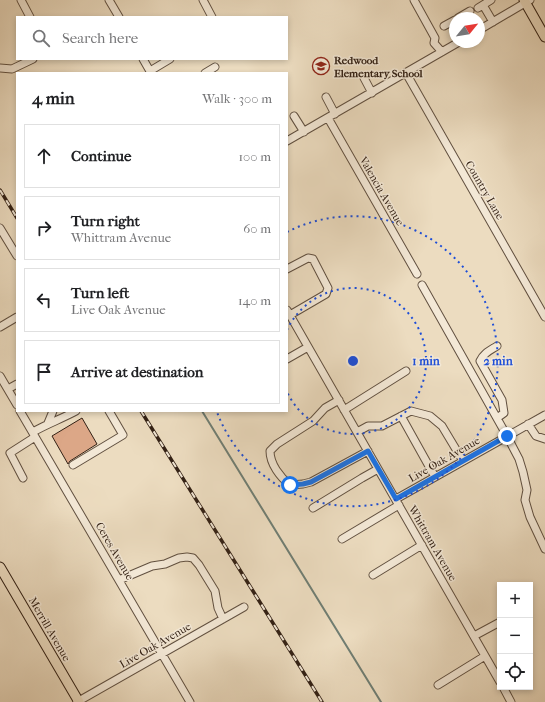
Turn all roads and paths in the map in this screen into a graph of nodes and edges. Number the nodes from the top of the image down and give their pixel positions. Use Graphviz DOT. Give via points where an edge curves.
graph roads {
  1 [pos="20,0"];
  2 [pos="110,0"];
  3 [pos="203,0"];
  4 [pos="414,0"];
  5 [pos="491,0"];
  6 [pos="526,1"];
  7 [pos="29,16"];
  8 [pos="115,16"];
  9 [pos="211,16"];
  10 [pos="493,22"];
  11 [pos="449,23"];
  12 [pos="444,26"];
  13 [pos="485,27"];
  14 [pos="545,37"];
  15 [pos="449,48"];
  16 [pos="442,52"];
  17 [pos="31,60"];
  18 [pos="144,60"];
  19 [pos="168,60"];
  20 [pos="215,67"];
  21 [pos="0,68"];
  22 [pos="150,72"];
  23 [pos="207,72"];
  24 [pos="406,73"];
  25 [pos="364,78"];
  26 [pos="372,93"];
  27 [pos="326,98"];
  28 [pos="335,114"];
  29 [pos="294,116"];
  30 [pos="328,118"];
  31 [pos="304,132"];
  32 [pos="288,140"];
  33 [pos="0,228"];
  34 [pos="16,254"];
  35 [pos="288,268"];
  36 [pos="417,274"];
  37 [pos="422,285"];
  38 [pos="288,313"];
  39 [pos="545,317"];
  40 [pos="16,318"];
  41 [pos="0,327"];
  42 [pos="497,346"];
  43 [pos="308,347"];
  44 [pos="288,358"];
  45 [pos="406,371"];
  46 [pos="0,376"];
  47 [pos="16,385"];
  48 [pos="8,390"];
  49 [pos="339,400"];
  50 [pos="16,403"];
  51 [pos="344,410"];
  52 [pos="21,412"];
  53 [pos="53,412"];
  54 [pos="74,412"];
  55 [pos="109,412"];
  56 [pos="545,415"];
  57 [pos="401,416"];
  58 [pos="497,418"];
  59 [pos="48,423"];
  60 [pos="528,424"];
  61 [pos="357,432"];
  62 [pos="34,434"];
  63 [pos="507,436"];
  64 [pos="545,439"];
  65 [pos="368,451"];
  66 [pos="463,461"];
  67 [pos="73,465"];
  68 [pos="378,470"];
  69 [pos="435,477"];
  70 [pos="24,478"];
  71 [pos="397,502"];
  72 [pos="313,508"];
  73 [pos="342,539"];
  74 [pos="422,545"];
  75 [pos="545,549"];
  76 [pos="0,567"];
  77 [pos="373,575"];
  78 [pos="119,580"];
  79 [pos="244,607"];
  80 [pos="223,619"];
  81 [pos="497,624"];
  82 [pos="474,636"];
  83 [pos="162,654"];
  84 [pos="485,656"];
  85 [pos="497,675"];
  86 [pos="438,685"];
  87 [pos="505,690"];
  88 [pos="78,702"];
  89 [pos="190,702"];
  90 [pos="511,702"];
  1 -- 7 [label="street"];
  2 -- 8 [label="street"];
  3 -- 9 [label="street"];
  4 -- 16 [label="street" via="435,38 434,43"];
  5 -- 10 [label="street" via="481,6"];
  6 -- 10 [label="street"];
  6 -- 14 [label="main road"];
  10 -- 13 [label="street"];
  11 -- 12 [label="street"];
  15 -- 16 [label="street"];
  16 -- 24 [label="street"];
  17 -- 21 [label="street" via="12,69"];
  18 -- 22 [label="street"];
  19 -- 22 [label="street"];
  20 -- 23 [label="street"];
  24 -- 26 [label="street"];
  24 -- 39 [label="street, Country Lane"];
  25 -- 26 [label="street"];
  26 -- 28 [label="street"];
  27 -- 28 [label="street"];
  28 -- 30 [label="street"];
  29 -- 31 [label="street"];
  30 -- 31 [label="street"];
  30 -- 36 [label="street, Valencia Avenue"];
  31 -- 32 [label="street"];
  33 -- 34 [label="street"];
  35 -- 38 [label="street" via="308,258 313,259 328,288 326,294"];
  37 -- 58 [label="street"];
  38 -- 43 [label="street, Whittram Avenue"];
  40 -- 41 [label="street"];
  42 -- 58 [label="street" via="482,356 480,361 502,400 504,413"];
  43 -- 44 [label="street"];
  43 -- 49 [label="street, Whittram Avenue"];
  45 -- 51 [label="street"];
  46 -- 48 [label="street"];
  47 -- 48 [label="street"];
  48 -- 50 [label="street"];
  49 -- 51 [label="street, Whittram Avenue"];
  49 -- 65 [label="street" via="278,444 270,451 270,459 290,485 303,484"];
  51 -- 61 [label="street, Whittram Avenue"];
  52 -- 62 [label="street, Ceres Avenue"];
  53 -- 59 [label="street"];
  54 -- 59 [label="street"];
  55 -- 67 [label="street" via="123,435"];
  56 -- 60 [label="street, Live Oak Avenue"];
  57 -- 61 [label="street" via="382,426 368,426"];
  57 -- 66 [label="street" via="411,410 430,416 442,426"];
  57 -- 69 [label="street"];
  58 -- 63 [label="street"];
  59 -- 62 [label="street"];
  60 -- 63 [label="street, Live Oak Avenue"];
  60 -- 64 [label="street" via="536,436"];
  61 -- 65 [label="street, Whittram Avenue"];
  62 -- 70 [label="street" via="10,453"];
  62 -- 78 [label="street, Ceres Avenue"];
  63 -- 66 [label="street, Live Oak Avenue"];
  63 -- 75 [label="street" via="519,459 527,490 525,500"];
  65 -- 68 [label="street, Whittram Avenue"];
  66 -- 69 [label="street, Live Oak Avenue"];
  68 -- 71 [label="street, Whittram Avenue"];
  68 -- 72 [label="street"];
  69 -- 71 [label="street, Live Oak Avenue"];
  71 -- 73 [label="street, Live Oak Avenue"];
  71 -- 74 [label="street, Whittram Avenue"];
  74 -- 77 [label="street"];
  74 -- 82 [label="street, Whittram Avenue"];
  76 -- 88 [label="main road, Merrill Avenue"];
  78 -- 80 [label="street" via="152,566 179,558 193,558 215,591"];
  78 -- 83 [label="street, Ceres Avenue"];
  79 -- 80 [label="street, Live Oak Avenue"];
  80 -- 83 [label="street, Live Oak Avenue"];
  81 -- 82 [label="street"];
  82 -- 84 [label="street, Whittram Avenue"];
  83 -- 88 [label="street, Live Oak Avenue"];
  83 -- 89 [label="street, Ceres Avenue"];
  84 -- 85 [label="street, Whittram Avenue"];
  84 -- 86 [label="street"];
  87 -- 90 [label="street"];
}
